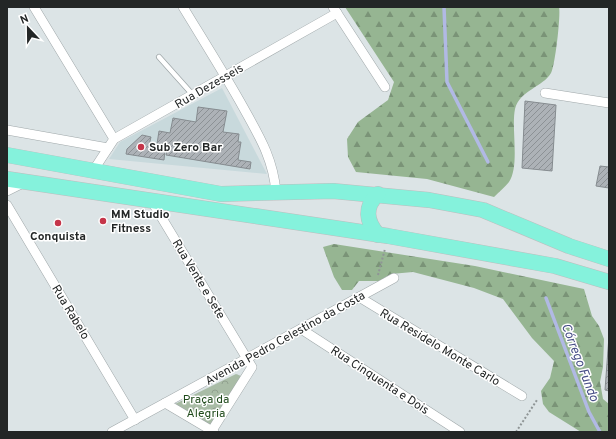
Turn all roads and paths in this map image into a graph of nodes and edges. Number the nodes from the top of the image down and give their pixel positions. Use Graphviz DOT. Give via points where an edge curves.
graph roads {
  1 [pos="34,7"];
  2 [pos="183,7"];
  3 [pos="335,10"];
  4 [pos="159,57"];
  5 [pos="226,77"];
  6 [pos="386,87"];
  7 [pos="545,93"];
  8 [pos="193,95"];
  9 [pos="609,103"];
  10 [pos="7,130"];
  11 [pos="114,139"];
  12 [pos="108,148"];
  13 [pos="7,155"];
  14 [pos="93,171"];
  15 [pos="7,178"];
  16 [pos="25,182"];
  17 [pos="7,191"];
  18 [pos="276,192"];
  19 [pos="378,194"];
  20 [pos="151,200"];
  21 [pos="7,205"];
  22 [pos="383,236"];
  23 [pos="609,259"];
  24 [pos="394,278"];
  25 [pos="609,282"];
  26 [pos="375,288"];
  27 [pos="359,297"];
  28 [pos="301,329"];
  29 [pos="247,358"];
  30 [pos="522,396"];
  31 [pos="537,400"];
  32 [pos="165,403"];
  33 [pos="135,420"];
  34 [pos="112,432"];
  35 [pos="213,432"];
  36 [pos="460,432"];
  37 [pos="516,432"];
  1 -- 11 [label="street"];
  2 -- 5 [label="street"];
  3 -- 5 [label="street, Rua Dezesseis"];
  3 -- 6 [label="street"];
  4 -- 8 [label="lane"];
  5 -- 8 [label="street, Rua Dezesseis"];
  5 -- 18 [label="street" via="270,157"];
  7 -- 9 [label="street"];
  8 -- 11 [label="street, Rua Dezesseis"];
  10 -- 12 [label="street"];
  11 -- 12 [label="street, Rua Dezesseis"];
  12 -- 14 [label="street, Rua Dezesseis"];
  13 -- 14 [label="main road"];
  14 -- 18 [label="main road" via="221,194"];
  15 -- 16 [label="main road"];
  16 -- 17 [label="street"];
  16 -- 20 [label="main road"];
  18 -- 19 [label="main road" via="333,190"];
  19 -- 22 [label="main road" via="369,206 367,216 370,226"];
  19 -- 23 [label="main road" via="483,210 569,246"];
  20 -- 22 [label="main road"];
  20 -- 29 [label="street, Rua Vente e Sete"];
  21 -- 33 [label="street, Rua Rabelo"];
  22 -- 25 [label="main road" via="555,266"];
  22 -- 26 [label="path"];
  24 -- 26 [label="street, Avenida Pedro Celestino da Costa"];
  26 -- 27 [label="street, Avenida Pedro Celestino da Costa"];
  27 -- 28 [label="street, Avenida Pedro Celestino da Costa"];
  27 -- 30 [label="street, Rua Residelo Monte Carlo"];
  28 -- 29 [label="street, Avenida Pedro Celestino da Costa"];
  28 -- 36 [label="street, Rua Cinquenta e Dois"];
  29 -- 32 [label="street, Avenida Pedro Celestino da Costa"];
  29 -- 35 [label="street" via="252,367"];
  31 -- 37 [label="path"];
  32 -- 33 [label="street, Avenida Pedro Celestino da Costa"];
  32 -- 35 [label="street"];
  33 -- 34 [label="street, Avenida Pedro Celestino da Costa"];
}
